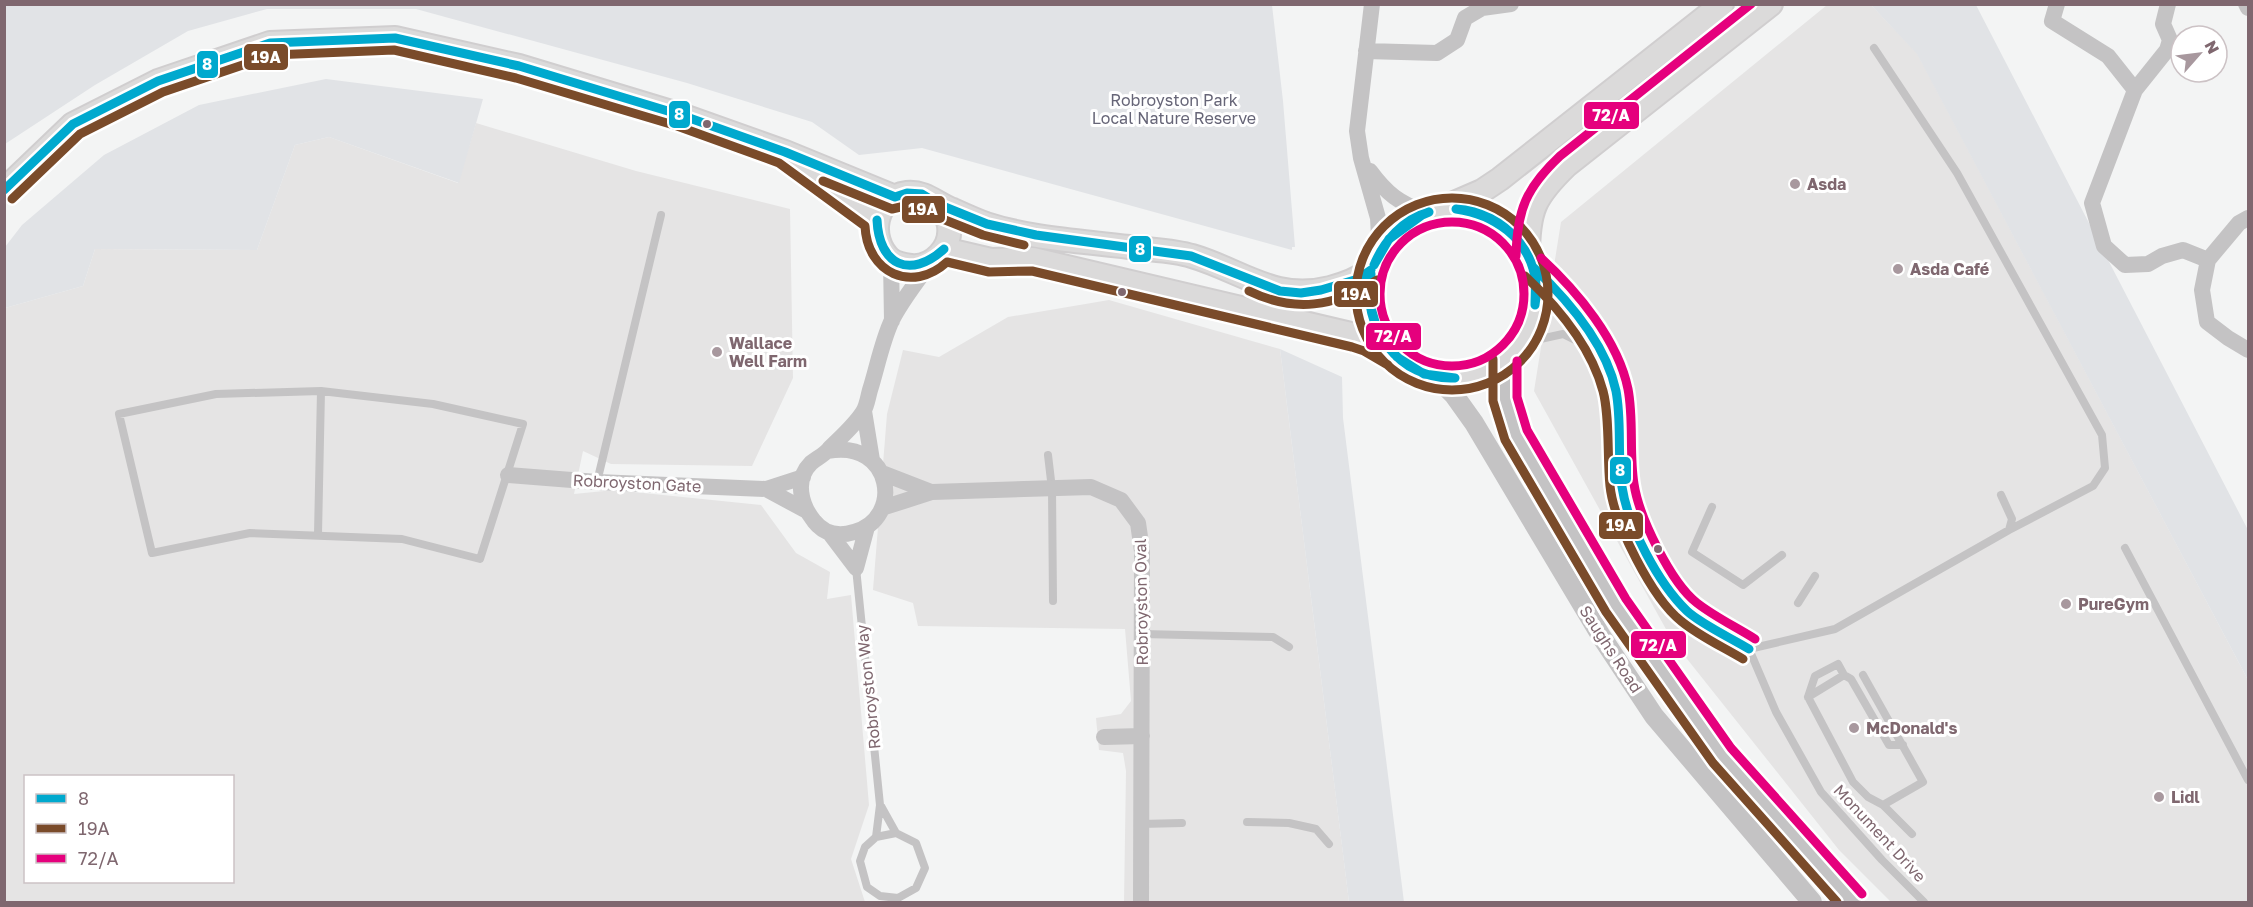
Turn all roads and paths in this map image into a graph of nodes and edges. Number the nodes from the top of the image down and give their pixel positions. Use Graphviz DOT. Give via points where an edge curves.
graph roads {
  1 [pos="1372,4"];
  2 [pos="1511,4"];
  3 [pos="1722,4"];
  4 [pos="1771,4"];
  5 [pos="2057,4"];
  6 [pos="2168,4"];
  7 [pos="1874,48"];
  8 [pos="1366,51"];
  9 [pos="2135,90"];
  10 [pos="785,152"];
  11 [pos="1361,158"];
  12 [pos="4,190"];
  13 [pos="895,197"];
  14 [pos="940,205"];
  15 [pos="1432,211"];
  16 [pos="661,215"];
  17 [pos="2248,218"];
  18 [pos="877,220"];
  19 [pos="937,256"];
  20 [pos="891,260"];
  21 [pos="2208,260"];
  22 [pos="1531,262"];
  23 [pos="1373,263"];
  24 [pos="892,321"];
  25 [pos="2248,350"];
  26 [pos="1599,352"];
  27 [pos="1394,355"];
  28 [pos="1509,356"];
  29 [pos="1436,377"];
  30 [pos="321,391"];
  31 [pos="864,411"];
  32 [pos="828,451"];
  33 [pos="1048,455"];
  34 [pos="877,467"];
  35 [pos="508,475"];
  36 [pos="803,477"];
  37 [pos="597,482"];
  38 [pos="766,489"];
  39 [pos="1052,489"];
  40 [pos="932,492"];
  41 [pos="2001,495"];
  42 [pos="1712,507"];
  43 [pos="882,508"];
  44 [pos="805,510"];
  45 [pos="867,527"];
  46 [pos="2009,530"];
  47 [pos="318,534"];
  48 [pos="831,535"];
  49 [pos="2125,548"];
  50 [pos="1782,555"];
  51 [pos="856,568"];
  52 [pos="1815,576"];
  53 [pos="1053,601"];
  54 [pos="1798,603"];
  55 [pos="1142,634"];
  56 [pos="1288,647"];
  57 [pos="1749,649"];
  58 [pos="1844,675"];
  59 [pos="1863,675"];
  60 [pos="1808,697"];
  61 [pos="1142,736"];
  62 [pos="1104,737"];
  63 [pos="1903,745"];
  64 [pos="2248,780"];
  65 [pos="880,805"];
  66 [pos="1883,805"];
  67 [pos="1247,822"];
  68 [pos="1182,823"];
  69 [pos="1141,824"];
  70 [pos="896,833"];
  71 [pos="1912,834"];
  72 [pos="876,837"];
  73 [pos="1329,844"];
  74 [pos="908,893"];
  75 [pos="882,899"];
  76 [pos="906,903"];
  77 [pos="1140,903"];
  78 [pos="1812,903"];
  79 [pos="1853,903"];
  80 [pos="1924,903"];
  1 -- 8 [label="street"];
  2 -- 8 [label="street" via="1482,8 1466,18 1457,40 1437,54"];
  3 -- 15 [label="main road" via="1500,179 1482,191"];
  4 -- 22 [label="main road" via="1567,165 1545,187 1530,220"];
  5 -- 9 [label="street" via="2052,21 2108,56"];
  6 -- 9 [label="street" via="2163,24 2170,40 2167,50"];
  7 -- 46 [label="lane" via="1957,173 2102,435 2105,468 2093,486"];
  8 -- 11 [label="street" via="1357,131"];
  9 -- 21 [label="street" via="2092,203 2104,246 2125,264 2148,264 2183,250"];
  10 -- 12 [label="main road" via="681,115 519,66 395,38 270,43 158,81 73,124"];
  10 -- 13 [label="main road"];
  10 -- 18 [label="main road"];
  11 -- 15 [label="street" via="1395,199"];
  11 -- 23 [label="street" via="1378,218"];
  13 -- 14 [label="main road" via="922,194"];
  13 -- 18 [label="main road"];
  14 -- 19 [label="main road" via="950,228 948,241"];
  14 -- 23 [label="main road" via="987,224 1036,235 1191,256 1280,291 1301,293 1329,288 1358,279"];
  15 -- 22 [label="main road" via="1456,208 1477,212 1510,231"];
  15 -- 23 [label="main road" via="1401,226 1383,244"];
  16 -- 37 [label="lane"];
  17 -- 21 [label="street" via="2239,223"];
  18 -- 20 [label="main road" via="879,246"];
  19 -- 20 [label="main road" via="918,267"];
  19 -- 24 [label="street"];
  19 -- 27 [label="main road" via="1033,259 1355,335"];
  20 -- 24 [label="street"];
  21 -- 25 [label="street" via="2202,291 2207,322"];
  22 -- 26 [label="lane" via="1588,329"];
  22 -- 28 [label="main road" via="1537,293 1532,323"];
  23 -- 27 [label="main road" via="1368,297 1372,322"];
  24 -- 31 [label="street"];
  26 -- 28 [label="lane" via="1563,334 1531,340"];
  26 -- 57 [label="lane" via="1616,392 1622,487 1644,550 1688,612"];
  27 -- 29 [label="main road" via="1416,370"];
  28 -- 29 [label="main road" via="1479,374"];
  28 -- 79 [label="street, Saughs Road" via="1503,387 1509,419 1616,606 1722,755"];
  29 -- 78 [label="street, Saughs Road" via="1474,423 1601,636 1654,716"];
  30 -- 35 [label="lane" via="434,404 523,424"];
  30 -- 47 [label="lane"];
  30 -- 47 [label="lane" via="216,394 119,414 152,553 250,532"];
  31 -- 32 [label="street"];
  31 -- 34 [label="street"];
  32 -- 34 [label="street" via="852,449"];
  32 -- 36 [label="street" via="810,464"];
  33 -- 39 [label="lane"];
  34 -- 40 [label="street"];
  34 -- 43 [label="street" via="886,490"];
  35 -- 37 [label="street, Robroyston Gate"];
  35 -- 47 [label="lane" via="480,559 402,539"];
  36 -- 38 [label="street"];
  36 -- 44 [label="street" via="801,497"];
  37 -- 38 [label="street, Robroyston Gate"];
  38 -- 44 [label="street"];
  39 -- 40 [label="street, Robroyston Oval"];
  39 -- 53 [label="lane"];
  39 -- 55 [label="street, Robroyston Oval" via="1091,487 1122,500 1138,522"];
  40 -- 43 [label="street"];
  41 -- 46 [label="lane" via="2012,519"];
  42 -- 50 [label="lane" via="1692,552 1743,585"];
  43 -- 45 [label="street"];
  44 -- 48 [label="street"];
  45 -- 48 [label="street"];
  45 -- 51 [label="street"];
  46 -- 57 [label="lane" via="1835,629"];
  48 -- 51 [label="street"];
  49 -- 64 [label="lane"];
  51 -- 65 [label="lane, Robroyston Way"];
  52 -- 54 [label="lane"];
  55 -- 56 [label="lane" via="1273,638"];
  55 -- 61 [label="street, Robroyston Oval"];
  57 -- 80 [label="lane, Monument Drive" via="1776,712 1821,792"];
  58 -- 60 [label="lane"];
  58 -- 60 [label="lane" via="1838,664 1815,676"];
  58 -- 63 [label="lane" via="1851,679 1889,746"];
  59 -- 63 [label="lane"];
  60 -- 66 [label="lane" via="1853,782"];
  61 -- 62 [label="street"];
  61 -- 69 [label="street, Robroyston Oval"];
  63 -- 66 [label="lane" via="1923,782"];
  65 -- 70 [label="lane, Robroyston Way"];
  65 -- 72 [label="lane, Robroyston Way"];
  66 -- 71 [label="lane"];
  67 -- 73 [label="lane" via="1289,823 1316,829"];
  68 -- 69 [label="lane"];
  69 -- 77 [label="street, Robroyston Oval"];
  70 -- 72 [label="lane"];
  70 -- 74 [label="lane, Robroyston Way" via="916,843 925,868 916,888"];
  72 -- 75 [label="lane, Robroyston Way" via="865,847 860,861 867,887"];
  74 -- 75 [label="lane, Robroyston Way"];
  74 -- 76 [label="lane"];
}
